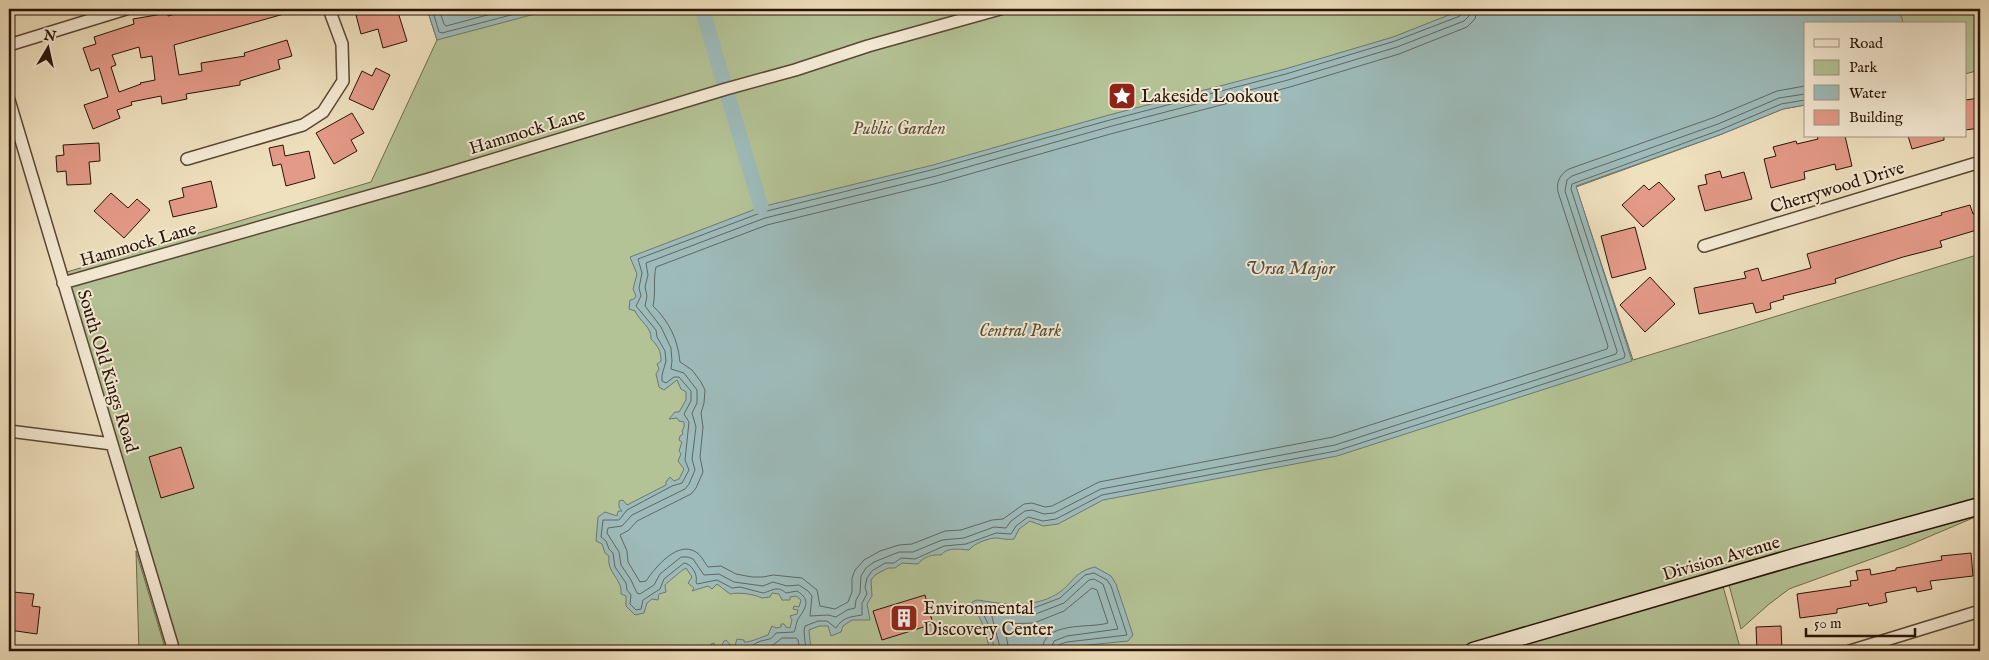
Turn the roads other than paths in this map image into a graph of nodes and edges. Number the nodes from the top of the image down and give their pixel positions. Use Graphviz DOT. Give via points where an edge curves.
graph roads {
  1 [pos="126,9"];
  2 [pos="329,9"];
  3 [pos="1000,9"];
  4 [pos="9,45"];
  5 [pos="9,100"];
  6 [pos="187,159"];
  7 [pos="1980,162"];
  8 [pos="1704,246"];
  9 [pos="63,283"];
  10 [pos="9,431"];
  11 [pos="112,444"];
  12 [pos="1980,506"];
  13 [pos="1980,611"];
  14 [pos="174,651"];
  15 [pos="1473,651"];
  16 [pos="1850,651"];
  1 -- 4 [label="street"];
  2 -- 6 [label="street" via="342,44 343,81 323,112 303,125"];
  3 -- 9 [label="street, Hammock Lane" via="420,182"];
  5 -- 9 [label="street, South Old Kings Road"];
  7 -- 8 [label="street, Cherrywood Drive"];
  9 -- 11 [label="street, South Old Kings Road"];
  10 -- 11 [label="street"];
  11 -- 14 [label="street, South Old Kings Road"];
  12 -- 15 [label="street, Division Avenue"];
  13 -- 16 [label="street"];
}
